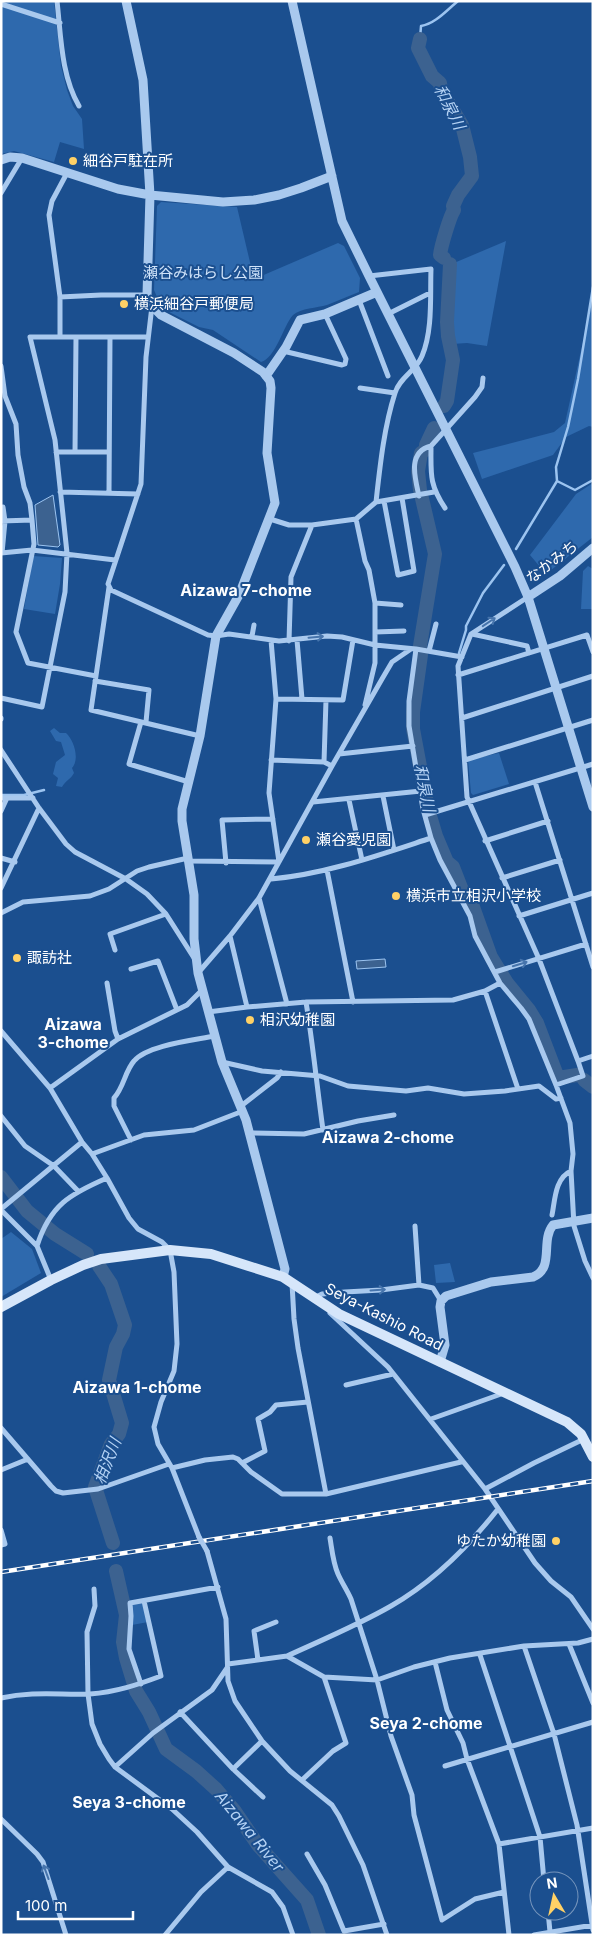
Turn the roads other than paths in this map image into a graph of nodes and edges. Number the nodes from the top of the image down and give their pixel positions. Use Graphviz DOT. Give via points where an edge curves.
graph roads {
  1 [pos="58,1"];
  2 [pos="126,1"];
  3 [pos="292,1"];
  4 [pos="1,4"];
  5 [pos="60,23"];
  6 [pos="79,106"];
  7 [pos="22,158"];
  8 [pos="1,160"];
  9 [pos="67,173"];
  10 [pos="332,176"];
  11 [pos="1,193"];
  12 [pos="150,195"];
  13 [pos="369,276"];
  14 [pos="377,292"];
  15 [pos="430,293"];
  16 [pos="147,295"];
  17 [pos="60,297"];
  18 [pos="359,300"];
  19 [pos="152,306"];
  20 [pos="325,314"];
  21 [pos="388,314"];
  22 [pos="60,337"];
  23 [pos="76,337"];
  24 [pos="110,337"];
  25 [pos="147,337"];
  26 [pos="283,351"];
  27 [pos="1,366"];
  28 [pos="415,369"];
  29 [pos="266,376"];
  30 [pos="388,376"];
  31 [pos="483,378"];
  32 [pos="360,388"];
  33 [pos="395,393"];
  34 [pos="446,430"];
  35 [pos="431,446"];
  36 [pos="56,452"];
  37 [pos="75,452"];
  38 [pos="109,452"];
  39 [pos="60,492"];
  40 [pos="109,492"];
  41 [pos="434,492"];
  42 [pos="138,494"];
  43 [pos="421,495"];
  44 [pos="402,498"];
  45 [pos="384,501"];
  46 [pos="376,502"];
  47 [pos="3,507"];
  48 [pos="445,508"];
  49 [pos="270,519"];
  50 [pos="356,519"];
  51 [pos="32,520"];
  52 [pos="3,521"];
  53 [pos="312,525"];
  54 [pos="593,548"];
  55 [pos="32,550"];
  56 [pos="2,553"];
  57 [pos="67,553"];
  58 [pos="115,560"];
  59 [pos="109,587"];
  60 [pos="528,598"];
  61 [pos="375,603"];
  62 [pos="401,605"];
  63 [pos="436,624"];
  64 [pos="254,625"];
  65 [pos="404,631"];
  66 [pos="375,632"];
  67 [pos="471,634"];
  68 [pos="216,636"];
  69 [pos="252,636"];
  70 [pos="271,640"];
  71 [pos="289,640"];
  72 [pos="297,640"];
  73 [pos="353,640"];
  74 [pos="375,645"];
  75 [pos="543,648"];
  76 [pos="413,649"];
  77 [pos="429,652"];
  78 [pos="593,652"];
  79 [pos="529,653"];
  80 [pos="462,658"];
  81 [pos="50,668"];
  82 [pos="458,675"];
  83 [pos="593,676"];
  84 [pos="95,679"];
  85 [pos="556,688"];
  86 [pos="1,698"];
  87 [pos="276,699"];
  88 [pos="302,699"];
  89 [pos="326,700"];
  90 [pos="363,712"];
  91 [pos="462,718"];
  92 [pos="593,720"];
  93 [pos="143,722"];
  94 [pos="568,728"];
  95 [pos="200,736"];
  96 [pos="413,746"];
  97 [pos="1,750"];
  98 [pos="339,754"];
  99 [pos="271,760"];
  100 [pos="465,760"];
  101 [pos="324,762"];
  102 [pos="593,764"];
  103 [pos="332,766"];
  104 [pos="581,768"];
  105 [pos="189,782"];
  106 [pos="535,782"];
  107 [pos="421,791"];
  108 [pos="31,795"];
  109 [pos="383,796"];
  110 [pos="4,798"];
  111 [pos="349,800"];
  112 [pos="313,802"];
  113 [pos="469,802"];
  114 [pos="593,807"];
  115 [pos="39,808"];
  116 [pos="1,811"];
  117 [pos="428,814"];
  118 [pos="273,819"];
  119 [pos="548,821"];
  120 [pos="431,838"];
  121 [pos="485,841"];
  122 [pos="394,850"];
  123 [pos="1,858"];
  124 [pos="188,860"];
  125 [pos="362,860"];
  126 [pos="560,860"];
  127 [pos="14,862"];
  128 [pos="279,862"];
  129 [pos="226,863"];
  130 [pos="327,870"];
  131 [pos="502,878"];
  132 [pos="126,879"];
  133 [pos="271,879"];
  134 [pos="1,888"];
  135 [pos="593,894"];
  136 [pos="260,898"];
  137 [pos="572,900"];
  138 [pos="1,913"];
  139 [pos="166,914"];
  140 [pos="520,916"];
  141 [pos="230,936"];
  142 [pos="586,944"];
  143 [pos="115,950"];
  144 [pos="539,959"];
  145 [pos="195,960"];
  146 [pos="593,967"];
  147 [pos="131,970"];
  148 [pos="498,971"];
  149 [pos="198,973"];
  150 [pos="107,983"];
  151 [pos="500,983"];
  152 [pos="202,990"];
  153 [pos="485,991"];
  154 [pos="306,1002"];
  155 [pos="353,1002"];
  156 [pos="287,1004"];
  157 [pos="247,1007"];
  158 [pos="177,1010"];
  159 [pos="208,1012"];
  160 [pos="1,1031"];
  161 [pos="214,1036"];
  162 [pos="118,1039"];
  163 [pos="593,1056"];
  164 [pos="578,1061"];
  165 [pos="222,1062"];
  166 [pos="281,1072"];
  167 [pos="316,1076"];
  168 [pos="556,1084"];
  169 [pos="50,1088"];
  170 [pos="518,1089"];
  171 [pos="561,1098"];
  172 [pos="242,1109"];
  173 [pos="394,1115"];
  174 [pos="1,1116"];
  175 [pos="323,1130"];
  176 [pos="250,1134"];
  177 [pos="131,1140"];
  178 [pos="82,1142"];
  179 [pos="92,1154"];
  180 [pos="54,1166"];
  181 [pos="571,1171"];
  182 [pos="107,1178"];
  183 [pos="78,1190"];
  184 [pos="1,1210"];
  185 [pos="552,1215"];
  186 [pos="593,1218"];
  187 [pos="574,1220"];
  188 [pos="415,1226"];
  189 [pos="37,1246"];
  190 [pos="170,1250"];
  191 [pos="593,1278"];
  192 [pos="51,1280"];
  193 [pos="288,1280"];
  194 [pos="419,1285"];
  195 [pos="317,1301"];
  196 [pos="441,1301"];
  197 [pos="1,1307"];
  198 [pos="440,1362"];
  199 [pos="394,1374"];
  200 [pos="346,1385"];
  201 [pos="506,1392"];
  202 [pos="308,1402"];
  203 [pos="431,1420"];
  204 [pos="1,1428"];
  205 [pos="584,1439"];
  206 [pos="593,1457"];
  207 [pos="28,1459"];
  208 [pos="461,1462"];
  209 [pos="242,1463"];
  210 [pos="171,1466"];
  211 [pos="1,1470"];
  212 [pos="485,1489"];
  213 [pos="326,1494"];
  214 [pos="498,1509"];
  215 [pos="1,1530"];
  216 [pos="330,1538"];
  217 [pos="1,1545"];
  218 [pos="218,1587"];
  219 [pos="94,1589"];
  220 [pos="144,1600"];
  221 [pos="276,1622"];
  222 [pos="359,1623"];
  223 [pos="593,1629"];
  224 [pos="593,1639"];
  225 [pos="569,1644"];
  226 [pos="524,1646"];
  227 [pos="480,1654"];
  228 [pos="287,1656"];
  229 [pos="258,1660"];
  230 [pos="435,1662"];
  231 [pos="228,1666"];
  232 [pos="324,1677"];
  233 [pos="377,1680"];
  234 [pos="138,1685"];
  235 [pos="88,1694"];
  236 [pos="1,1698"];
  237 [pos="593,1703"];
  238 [pos="180,1712"];
  239 [pos="593,1722"];
  240 [pos="554,1734"];
  241 [pos="262,1741"];
  242 [pos="511,1746"];
  243 [pos="467,1759"];
  244 [pos="445,1766"];
  245 [pos="116,1767"];
  246 [pos="233,1769"];
  247 [pos="302,1780"];
  248 [pos="263,1797"];
  249 [pos="1,1819"];
  250 [pos="593,1828"];
  251 [pos="578,1831"];
  252 [pos="540,1837"];
  253 [pos="499,1844"];
  254 [pos="307,1854"];
  255 [pos="228,1867"];
  256 [pos="543,1871"];
  257 [pos="504,1892"];
  258 [pos="549,1921"];
  259 [pos="384,1924"];
  260 [pos="593,1925"];
  261 [pos="593,1930"];
  262 [pos="550,1932"];
  263 [pos="66,1935"];
  264 [pos="165,1935"];
  265 [pos="293,1935"];
  266 [pos="386,1935"];
  267 [pos="508,1935"];
  268 [pos="534,1935"];
  1 -- 5 [label="street"];
  2 -- 12 [label="street" via="140,59"];
  3 -- 10 [label="street"];
  4 -- 5 [label="street"];
  5 -- 6 [label="street" via="65,69"];
  7 -- 8 [label="street"];
  7 -- 9 [label="street"];
  7 -- 11 [label="street"];
  9 -- 12 [label="street"];
  9 -- 17 [label="street" via="52,200 49,215"];
  10 -- 12 [label="street" via="279,195 238,202"];
  10 -- 13 [label="street" via="342,220"];
  12 -- 16 [label="street"];
  13 -- 14 [label="street"];
  13 -- 15 [label="street" via="431,269"];
  14 -- 18 [label="street"];
  14 -- 21 [label="street"];
  15 -- 21 [label="street"];
  15 -- 28 [label="street" via="428,331"];
  16 -- 17 [label="street"];
  16 -- 19 [label="street"];
  17 -- 22 [label="street"];
  18 -- 20 [label="street"];
  18 -- 30 [label="street"];
  19 -- 25 [label="street"];
  19 -- 29 [label="street" via="161,315 234,353"];
  20 -- 26 [label="street" via="297,322"];
  20 -- 26 [label="street" via="346,359 345,364"];
  21 -- 28 [label="street"];
  22 -- 23 [label="street"];
  22 -- 36 [label="street" via="30,337"];
  23 -- 24 [label="street"];
  23 -- 37 [label="street"];
  24 -- 25 [label="street"];
  24 -- 38 [label="street"];
  25 -- 42 [label="street"];
  26 -- 29 [label="street"];
  27 -- 51 [label="street" via="5,396 16,424 18,455"];
  28 -- 33 [label="street" via="398,384"];
  28 -- 34 [label="street"];
  29 -- 49 [label="street" via="271,388 267,453 275,503"];
  31 -- 34 [label="street" via="482,387 475,397"];
  32 -- 33 [label="street"];
  33 -- 46 [label="street"];
  34 -- 35 [label="street"];
  34 -- 60 [label="street"];
  35 -- 41 [label="street"];
  35 -- 43 [label="street" via="416,455 414,470"];
  36 -- 37 [label="street"];
  36 -- 39 [label="street"];
  37 -- 38 [label="street"];
  38 -- 40 [label="street"];
  39 -- 40 [label="street"];
  39 -- 57 [label="street"];
  40 -- 42 [label="street"];
  41 -- 43 [label="street"];
  41 -- 48 [label="street"];
  42 -- 58 [label="street"];
  43 -- 44 [label="street"];
  44 -- 45 [label="street"];
  44 -- 45 [label="street" via="414,571 398,575"];
  45 -- 46 [label="street"];
  46 -- 50 [label="street"];
  47 -- 52 [label="street"];
  49 -- 53 [label="street" via="289,525"];
  49 -- 68 [label="street" via="239,595"];
  50 -- 53 [label="street"];
  50 -- 61 [label="street"];
  51 -- 52 [label="street"];
  51 -- 55 [label="street"];
  52 -- 56 [label="street"];
  53 -- 71 [label="street" via="291,577"];
  54 -- 60 [label="street, なかみち"];
  55 -- 56 [label="street"];
  55 -- 57 [label="street"];
  55 -- 81 [label="street" via="16,632 28,663"];
  57 -- 58 [label="street"];
  57 -- 81 [label="street" via="65,592"];
  58 -- 59 [label="street"];
  59 -- 68 [label="street" via="184,625"];
  59 -- 84 [label="street"];
  67 -- 60 [label="street, one-way"];
  60 -- 75 [label="street"];
  61 -- 62 [label="street"];
  61 -- 66 [label="street"];
  63 -- 77 [label="street"];
  64 -- 69 [label="street"];
  65 -- 66 [label="street"];
  66 -- 74 [label="street"];
  67 -- 79 [label="street" via="527,646"];
  67 -- 80 [label="street"];
  68 -- 69 [label="street"];
  68 -- 95 [label="street"];
  69 -- 70 [label="street"];
  70 -- 71 [label="street"];
  70 -- 87 [label="street"];
  71 -- 72 [label="street"];
  72 -- 73 [label="street, one-way" via="327,636"];
  72 -- 88 [label="street"];
  73 -- 74 [label="street"];
  73 -- 89 [label="street" via="343,700"];
  74 -- 76 [label="street"];
  74 -- 90 [label="street" via="375,663"];
  75 -- 78 [label="street" via="587,635"];
  75 -- 79 [label="street"];
  75 -- 85 [label="street"];
  76 -- 77 [label="street"];
  76 -- 90 [label="street" via="392,662"];
  76 -- 96 [label="street" via="408,715"];
  77 -- 80 [label="street"];
  79 -- 82 [label="street"];
  80 -- 82 [label="street"];
  81 -- 84 [label="street"];
  81 -- 86 [label="street" via="42,707"];
  82 -- 91 [label="street"];
  83 -- 85 [label="street"];
  84 -- 93 [label="street" via="90,710"];
  84 -- 93 [label="street" via="149,690"];
  85 -- 91 [label="street"];
  85 -- 94 [label="street"];
  87 -- 88 [label="street"];
  87 -- 99 [label="street"];
  88 -- 89 [label="street"];
  89 -- 101 [label="street"];
  90 -- 98 [label="street"];
  91 -- 100 [label="street"];
  92 -- 94 [label="street"];
  93 -- 95 [label="street"];
  93 -- 105 [label="street" via="128,764"];
  94 -- 100 [label="street"];
  94 -- 104 [label="street"];
  95 -- 105 [label="street"];
  96 -- 98 [label="street"];
  96 -- 107 [label="street"];
  97 -- 108 [label="street"];
  98 -- 103 [label="street"];
  99 -- 101 [label="street"];
  99 -- 118 [label="street" via="269,793"];
  100 -- 113 [label="street"];
  101 -- 103 [label="street"];
  102 -- 104 [label="street"];
  103 -- 112 [label="street"];
  104 -- 106 [label="street"];
  104 -- 114 [label="street"];
  105 -- 124 [label="street" via="182,809"];
  106 -- 113 [label="street"];
  106 -- 119 [label="street"];
  107 -- 109 [label="street"];
  107 -- 117 [label="street"];
  108 -- 110 [label="street"];
  108 -- 115 [label="street"];
  109 -- 111 [label="street"];
  109 -- 122 [label="street"];
  110 -- 116 [label="street"];
  111 -- 112 [label="street"];
  111 -- 125 [label="street"];
  112 -- 128 [label="street"];
  113 -- 117 [label="street"];
  113 -- 121 [label="street"];
  115 -- 127 [label="street"];
  115 -- 132 [label="street" via="75,852"];
  117 -- 120 [label="street"];
  118 -- 128 [label="street"];
  118 -- 129 [label="street" via="222,820"];
  119 -- 121 [label="street"];
  119 -- 126 [label="street"];
  120 -- 122 [label="street"];
  120 -- 148 [label="street" via="470,916 474,936"];
  121 -- 131 [label="street"];
  122 -- 125 [label="street"];
  123 -- 127 [label="street"];
  124 -- 129 [label="street"];
  124 -- 132 [label="street" via="149,866"];
  124 -- 145 [label="street" via="194,895"];
  125 -- 130 [label="street"];
  126 -- 131 [label="street"];
  126 -- 137 [label="street"];
  127 -- 134 [label="street"];
  128 -- 129 [label="street"];
  128 -- 133 [label="street"];
  130 -- 133 [label="street" via="300,877"];
  130 -- 155 [label="street"];
  131 -- 140 [label="street"];
  132 -- 138 [label="street" via="90,896 23,902"];
  132 -- 139 [label="street" via="147,894"];
  133 -- 136 [label="street"];
  135 -- 137 [label="street"];
  136 -- 141 [label="street"];
  136 -- 156 [label="street"];
  137 -- 140 [label="street"];
  137 -- 142 [label="street"];
  139 -- 143 [label="street" via="110,934"];
  139 -- 145 [label="street"];
  140 -- 144 [label="street"];
  141 -- 149 [label="street"];
  141 -- 157 [label="street"];
  142 -- 144 [label="street"];
  142 -- 146 [label="street"];
  148 -- 144 [label="street, one-way"];
  144 -- 164 [label="street"];
  145 -- 149 [label="street"];
  147 -- 158 [label="street" via="158,961"];
  148 -- 151 [label="street"];
  149 -- 152 [label="street"];
  150 -- 162 [label="street"];
  151 -- 153 [label="street"];
  151 -- 168 [label="street" via="529,1019"];
  152 -- 158 [label="street"];
  152 -- 159 [label="street"];
  153 -- 155 [label="street" via="453,1000"];
  153 -- 170 [label="street"];
  154 -- 155 [label="street"];
  154 -- 156 [label="street"];
  154 -- 167 [label="street"];
  156 -- 157 [label="street"];
  157 -- 159 [label="street"];
  158 -- 162 [label="street"];
  159 -- 161 [label="street"];
  160 -- 169 [label="street"];
  161 -- 165 [label="street"];
  161 -- 177 [label="street" via="154,1049 134,1060 120,1092 114,1098 114,1106"];
  162 -- 169 [label="street"];
  163 -- 164 [label="street"];
  164 -- 168 [label="street" via="584,1076"];
  165 -- 166 [label="street"];
  165 -- 172 [label="street"];
  166 -- 167 [label="street"];
  166 -- 172 [label="street"];
  167 -- 170 [label="street" via="348,1086 406,1091 428,1088 464,1094"];
  167 -- 175 [label="street"];
  168 -- 171 [label="street"];
  169 -- 178 [label="street"];
  170 -- 171 [label="street" via="539,1086 556,1099"];
  171 -- 181 [label="street" via="570,1123"];
  172 -- 176 [label="street"];
  172 -- 177 [label="street" via="194,1130 144,1135"];
  173 -- 175 [label="street"];
  174 -- 180 [label="street" via="25,1146"];
  175 -- 176 [label="street" via="304,1134"];
  176 -- 193 [label="street"];
  177 -- 179 [label="street"];
  178 -- 179 [label="street"];
  178 -- 180 [label="street"];
  179 -- 182 [label="street"];
  180 -- 183 [label="street"];
  180 -- 184 [label="street"];
  181 -- 185 [label="street" via="560,1180"];
  181 -- 187 [label="street"];
  182 -- 183 [label="street"];
  182 -- 190 [label="street" via="138,1229"];
  183 -- 189 [label="street" via="51,1215"];
  184 -- 189 [label="street"];
  186 -- 187 [label="street"];
  187 -- 191 [label="street"];
  187 -- 196 [label="street" via="553,1225 548,1231 545,1265 538,1275 477,1286 453,1293"];
  188 -- 194 [label="street"];
  189 -- 192 [label="street"];
  190 -- 192 [label="main road, Seya-Kashio Road" via="101,1259"];
  190 -- 193 [label="main road, Seya-Kashio Road" via="211,1254"];
  190 -- 210 [label="street" via="177,1344 174,1371 154,1427 158,1444"];
  192 -- 197 [label="main road, Seya-Kashio Road"];
  193 -- 195 [label="main road, Seya-Kashio Road"];
  193 -- 202 [label="street"];
  195 -- 194 [label="street, one-way" via="322,1294"];
  194 -- 196 [label="street" via="433,1288"];
  195 -- 198 [label="main road, Seya-Kashio Road"];
  195 -- 199 [label="street"];
  196 -- 198 [label="street" via="445,1345"];
  198 -- 201 [label="main road, Seya-Kashio Road"];
  199 -- 200 [label="street"];
  199 -- 203 [label="street"];
  201 -- 203 [label="street"];
  201 -- 205 [label="main road, Seya-Kashio Road" via="567,1422"];
  202 -- 209 [label="street" via="276,1405 258,1419 265,1451"];
  202 -- 213 [label="street"];
  203 -- 208 [label="street"];
  204 -- 207 [label="street"];
  205 -- 206 [label="main road, Seya-Kashio Road"];
  205 -- 212 [label="street"];
  207 -- 210 [label="street" via="56,1491 63,1493 98,1489"];
  207 -- 211 [label="street"];
  208 -- 212 [label="street"];
  208 -- 213 [label="street"];
  209 -- 210 [label="street" via="233,1458 217,1458"];
  209 -- 213 [label="street" via="282,1494"];
  210 -- 218 [label="street, bridge" via="207,1551"];
  212 -- 214 [label="street"];
  214 -- 222 [label="street" via="439,1572 391,1606"];
  214 -- 223 [label="street" via="535,1563 571,1597"];
  215 -- 217 [label="street" via="5,1544"];
  216 -- 222 [label="street" via="338,1574"];
  218 -- 220 [label="street"];
  218 -- 231 [label="street" via="226,1619"];
  219 -- 235 [label="street" via="95,1606 87,1632"];
  220 -- 234 [label="street" via="130,1603 129,1649"];
  220 -- 234 [label="street" via="161,1676"];
  221 -- 229 [label="street" via="254,1631"];
  222 -- 228 [label="street"];
  222 -- 233 [label="street"];
  224 -- 225 [label="street"];
  225 -- 226 [label="street"];
  225 -- 237 [label="street"];
  226 -- 227 [label="street"];
  226 -- 240 [label="street"];
  227 -- 230 [label="street"];
  227 -- 242 [label="street"];
  228 -- 229 [label="street"];
  228 -- 232 [label="street"];
  229 -- 231 [label="street"];
  230 -- 233 [label="street"];
  230 -- 243 [label="street" via="447,1710"];
  231 -- 238 [label="street" via="212,1690"];
  231 -- 241 [label="street" via="228,1681 235,1701"];
  232 -- 233 [label="street"];
  232 -- 247 [label="street" via="346,1743 333,1750"];
  233 -- 257 [label="street" via="391,1736 412,1794 414,1815 442,1920 475,1899"];
  234 -- 235 [label="street"];
  235 -- 236 [label="street" via="36,1693"];
  235 -- 245 [label="street" via="92,1724 100,1744"];
  238 -- 245 [label="street"];
  238 -- 246 [label="street"];
  239 -- 240 [label="street"];
  240 -- 242 [label="street"];
  240 -- 251 [label="street"];
  241 -- 246 [label="street"];
  241 -- 247 [label="street"];
  242 -- 243 [label="street"];
  242 -- 252 [label="street"];
  243 -- 244 [label="street"];
  243 -- 253 [label="street"];
  245 -- 255 [label="street" via="172,1809"];
  246 -- 248 [label="street"];
  247 -- 259 [label="street" via="332,1805 339,1816 363,1865"];
  263 -- 249 [label="street, one-way" via="42,1862"];
  250 -- 251 [label="street"];
  251 -- 252 [label="street"];
  251 -- 260 [label="street"];
  252 -- 253 [label="street"];
  252 -- 256 [label="street"];
  253 -- 257 [label="street"];
  254 -- 259 [label="street" via="325,1885 344,1931"];
  255 -- 264 [label="street" via="201,1892"];
  255 -- 265 [label="street" via="272,1892 283,1907"];
  257 -- 267 [label="street"];
  258 -- 262 [label="street"];
  259 -- 266 [label="street"];
  260 -- 261 [label="street"];
  260 -- 262 [label="street"];
  262 -- 268 [label="street"];
}
